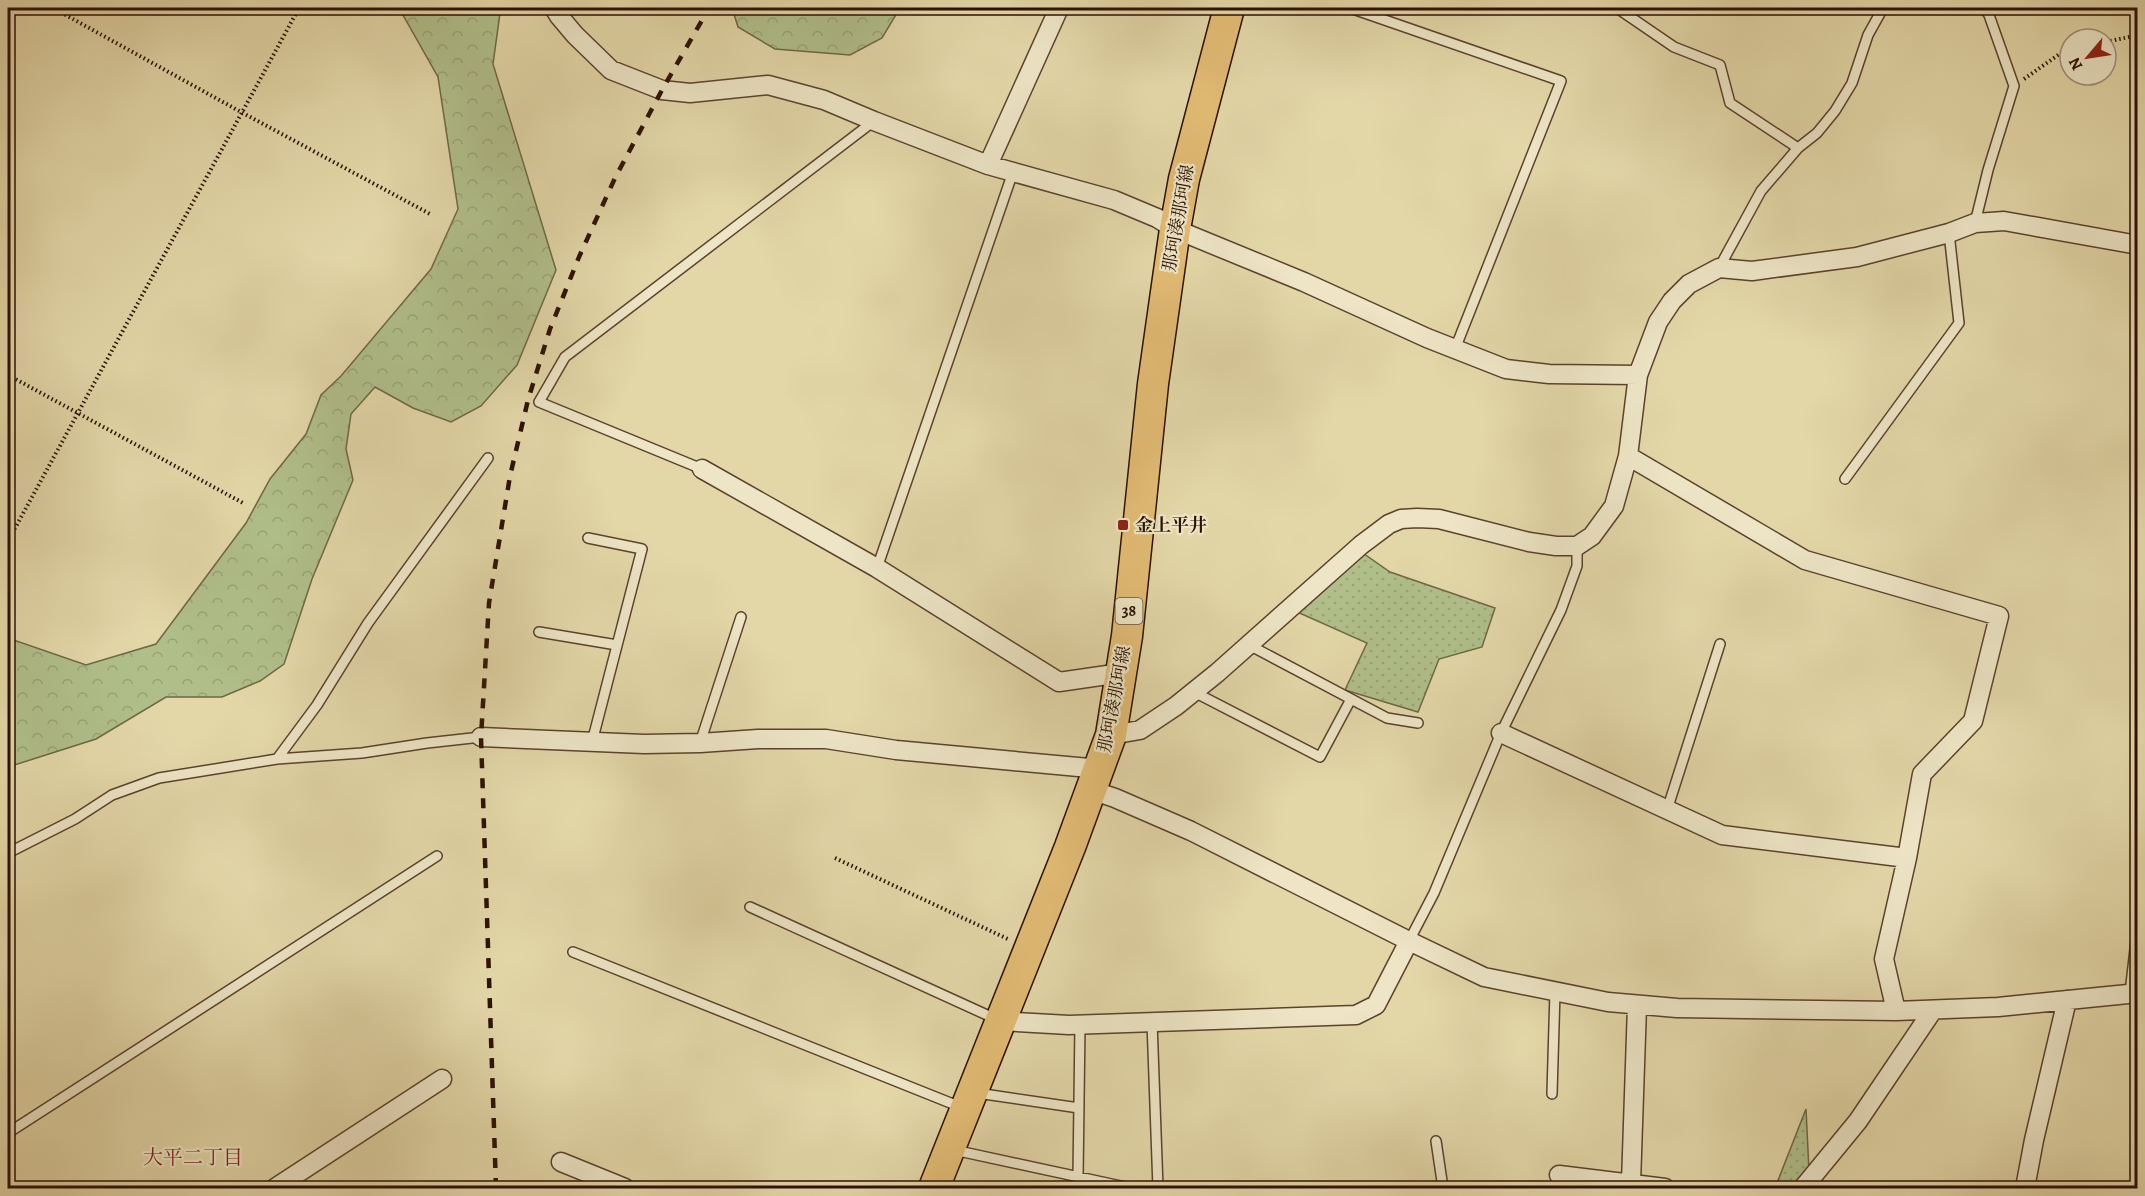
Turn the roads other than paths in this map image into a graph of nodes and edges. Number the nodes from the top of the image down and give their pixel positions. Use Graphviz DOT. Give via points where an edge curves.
graph roads {
  1 [pos="554,8"];
  2 [pos="1059,8"];
  3 [pos="1229,8"];
  4 [pos="1350,8"];
  5 [pos="1617,8"];
  6 [pos="1883,8"];
  7 [pos="1984,8"];
  8 [pos="874,121"];
  9 [pos="1798,148"];
  10 [pos="988,165"];
  11 [pos="1013,172"];
  12 [pos="1976,223"];
  13 [pos="1175,229"];
  14 [pos="1949,233"];
  15 [pos="2138,245"];
  16 [pos="1719,268"];
  17 [pos="1455,349"];
  18 [pos="1638,375"];
  19 [pos="1628,456"];
  20 [pos="488,458"];
  21 [pos="702,469"];
  22 [pos="1845,479"];
  23 [pos="588,538"];
  24 [pos="1577,546"];
  25 [pos="877,568"];
  26 [pos="741,617"];
  27 [pos="538,632"];
  28 [pos="1720,644"];
  29 [pos="617,645"];
  30 [pos="1249,645"];
  31 [pos="1121,673"];
  32 [pos="1194,692"];
  33 [pos="1351,699"];
  34 [pos="1418,723"];
  35 [pos="1501,733"];
  36 [pos="1111,735"];
  37 [pos="481,737"];
  38 [pos="592,742"];
  39 [pos="700,743"];
  40 [pos="278,759"];
  41 [pos="1095,779"];
  42 [pos="1667,810"];
  43 [pos="8,853"];
  44 [pos="437,856"];
  45 [pos="1907,858"];
  46 [pos="750,907"];
  47 [pos="2138,923"];
  48 [pos="1409,941"];
  49 [pos="573,952"];
  50 [pos="1555,991"];
  51 [pos="2134,993"];
  52 [pos="2067,1000"];
  53 [pos="1637,1006"];
  54 [pos="1934,1010"];
  55 [pos="1896,1011"];
  56 [pos="1000,1021"];
  57 [pos="1152,1022"];
  58 [pos="1080,1024"];
  59 [pos="442,1079"];
  60 [pos="1552,1094"];
  61 [pos="968,1101"];
  62 [pos="1079,1108"];
  63 [pos="8,1133"];
  64 [pos="1437,1141"];
  65 [pos="949,1149"];
  66 [pos="561,1162"];
  67 [pos="1559,1175"];
  68 [pos="1078,1177"];
  69 [pos="1631,1183"];
  70 [pos="275,1188"];
  71 [pos="624,1188"];
  72 [pos="934,1188"];
  73 [pos="1130,1188"];
  74 [pos="1158,1188"];
  75 [pos="1443,1188"];
  76 [pos="1665,1188"];
  77 [pos="1803,1188"];
  78 [pos="2025,1188"];
  1 -- 8 [label="street" via="611,70 662,90 690,93 768,85 824,100"];
  2 -- 10 [label="street"];
  3 -- 13 [label="main road, 那珂湊那珂線 / 38" via="1188,159"];
  4 -- 17 [label="lane" via="1561,81"];
  5 -- 9 [label="lane" via="1674,47 1720,65 1730,103"];
  6 -- 9 [label="lane" via="1868,35 1852,83 1817,133"];
  7 -- 12 [label="lane" via="2014,86"];
  8 -- 10 [label="street"];
  8 -- 21 [label="lane" via="565,357 539,402"];
  9 -- 16 [label="lane" via="1761,191"];
  10 -- 11 [label="street"];
  11 -- 13 [label="street" via="1114,200"];
  11 -- 25 [label="lane"];
  12 -- 14 [label="street"];
  12 -- 15 [label="street" via="2004,220"];
  13 -- 17 [label="street"];
  13 -- 31 [label="main road, 那珂湊那珂線 / 38" via="1153,384"];
  14 -- 16 [label="street" via="1857,257 1752,271"];
  14 -- 22 [label="lane" via="1959,323"];
  16 -- 18 [label="street" via="1689,284 1672,301 1658,322"];
  17 -- 18 [label="street" via="1506,369 1548,375"];
  18 -- 19 [label="street"];
  19 -- 24 [label="street" via="1614,506 1592,536"];
  19 -- 45 [label="street" via="1805,560 1999,616 1973,721 1922,774"];
  20 -- 40 [label="lane" via="368,623"];
  21 -- 25 [label="street"];
  23 -- 29 [label="lane" via="642,549"];
  24 -- 30 [label="street" via="1529,542 1439,519 1401,519 1361,545"];
  24 -- 35 [label="lane" via="1577,566 1561,610"];
  25 -- 31 [label="street" via="1059,682"];
  26 -- 39 [label="lane"];
  27 -- 29 [label="lane"];
  28 -- 42 [label="lane"];
  29 -- 38 [label="lane"];
  30 -- 32 [label="street"];
  30 -- 33 [label="lane"];
  31 -- 36 [label="main road, 那珂湊那珂線 / 38"];
  32 -- 33 [label="lane" via="1320,757"];
  32 -- 36 [label="street" via="1140,730"];
  33 -- 34 [label="lane" via="1387,718"];
  35 -- 42 [label="street"];
  35 -- 48 [label="lane" via="1434,893"];
  36 -- 41 [label="main road, 那珂湊那珂線 / 38"];
  37 -- 38 [label="street"];
  37 -- 40 [label="lane" via="362,753"];
  38 -- 39 [label="street"];
  39 -- 41 [label="street" via="826,739"];
  40 -- 43 [label="lane" via="159,778 112,795"];
  41 -- 48 [label="street" via="1114,798 1191,831"];
  41 -- 56 [label="main road, 那珂湊那珂線 / 38"];
  42 -- 45 [label="street" via="1722,835"];
  44 -- 63 [label="lane"];
  45 -- 55 [label="street" via="1884,958"];
  46 -- 56 [label="lane"];
  47 -- 51 [label="lane"];
  48 -- 50 [label="street" via="1484,977"];
  48 -- 57 [label="street" via="1376,1005 1356,1015"];
  49 -- 61 [label="lane"];
  50 -- 53 [label="street"];
  50 -- 60 [label="lane"];
  51 -- 52 [label="street"];
  52 -- 54 [label="street"];
  52 -- 78 [label="street"];
  53 -- 55 [label="street"];
  53 -- 69 [label="street"];
  54 -- 55 [label="street"];
  54 -- 77 [label="street" via="1858,1121"];
  56 -- 58 [label="street"];
  56 -- 61 [label="main road, 那珂湊那珂線 / 38"];
  57 -- 58 [label="street"];
  57 -- 74 [label="lane"];
  58 -- 62 [label="lane"];
  59 -- 70 [label="street"];
  61 -- 62 [label="lane"];
  61 -- 65 [label="main road, 那珂湊那珂線 / 38"];
  62 -- 68 [label="lane"];
  64 -- 75 [label="lane"];
  65 -- 68 [label="lane"];
  65 -- 72 [label="main road, 那珂湊那珂線 / 38"];
  66 -- 71 [label="street"];
  67 -- 69 [label="street"];
  68 -- 73 [label="lane"];
  69 -- 76 [label="street"];
}
